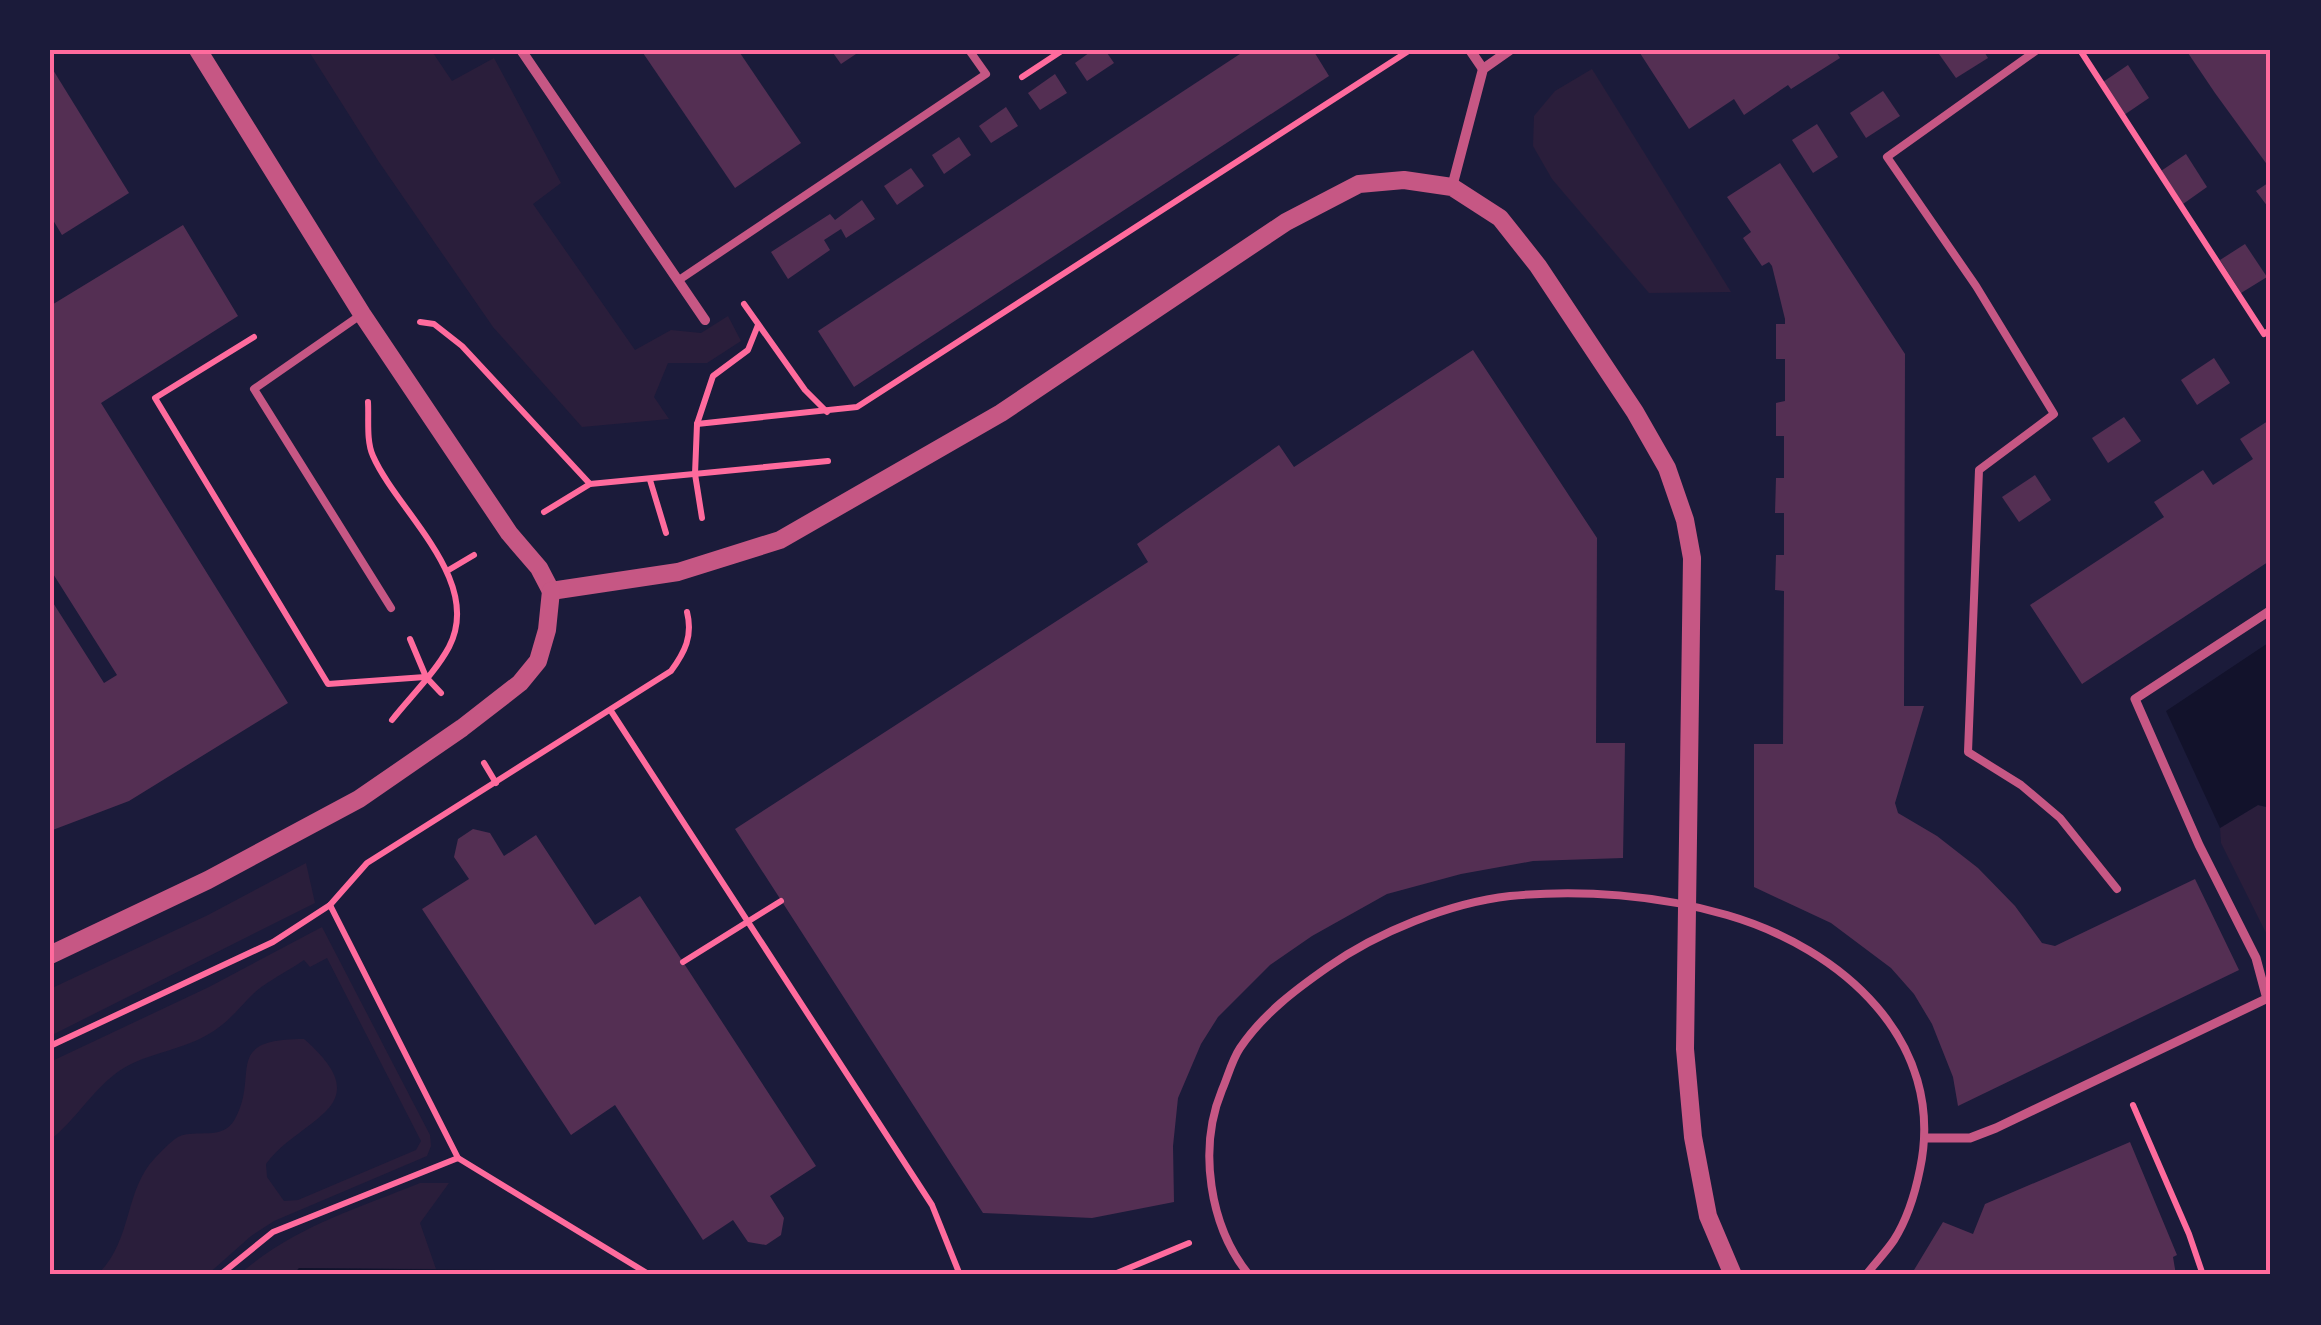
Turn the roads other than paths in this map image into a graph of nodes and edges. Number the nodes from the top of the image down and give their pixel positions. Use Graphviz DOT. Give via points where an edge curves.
graph roads {
  1 [pos="198,50"];
  2 [pos="521,50"];
  3 [pos="970,50"];
  4 [pos="1470,50"];
  5 [pos="1510,50"];
  6 [pos="2037,50"];
  7 [pos="1483,68"];
  8 [pos="1452,187"];
  9 [pos="679,280"];
  10 [pos="362,314"];
  11 [pos="705,320"];
  12 [pos="551,591"];
  13 [pos="391,608"];
  14 [pos="2271,610"];
  15 [pos="2117,889"];
  16 [pos="1685,904"];
  17 [pos="50,954"];
  18 [pos="2269,997"];
  19 [pos="1927,1138"];
  20 [pos="1249,1275"];
  21 [pos="1732,1275"];
  22 [pos="1866,1275"];
  1 -- 10 [label="street"];
  2 -- 9 [label="street"];
  3 -- 9 [label="lane" via="986,74"];
  4 -- 7 [label="street"];
  5 -- 7 [label="street"];
  6 -- 15 [label="lane" via="1888,156 2054,414 1979,470 1968,752 2060,818"];
  7 -- 8 [label="street"];
  8 -- 12 [label="street" via="1404,180 1359,184 1286,222 1001,413 780,540 678,572"];
  8 -- 16 [label="street" via="1500,218 1538,266 1635,412 1679,503 1692,558"];
  9 -- 11 [label="street"];
  10 -- 12 [label="street"];
  10 -- 13 [label="lane" via="254,388"];
  12 -- 17 [label="street" via="538,661 462,728 342,808"];
  14 -- 18 [label="street" via="2135,698"];
  16 -- 19 [label="lane" via="1768,930 1830,961 1870,999 1905,1043 1921,1083"];
  16 -- 20 [label="lane" via="1612,894 1508,896 1415,920 1352,950 1284,998 1239,1049 1214,1109 1207,1157 1223,1230"];
  16 -- 21 [label="street" via="1693,1137 1708,1216"];
  18 -- 19 [label="street" via="1970,1138"];
  19 -- 22 [label="lane" via="1915,1196 1894,1240"];
}
